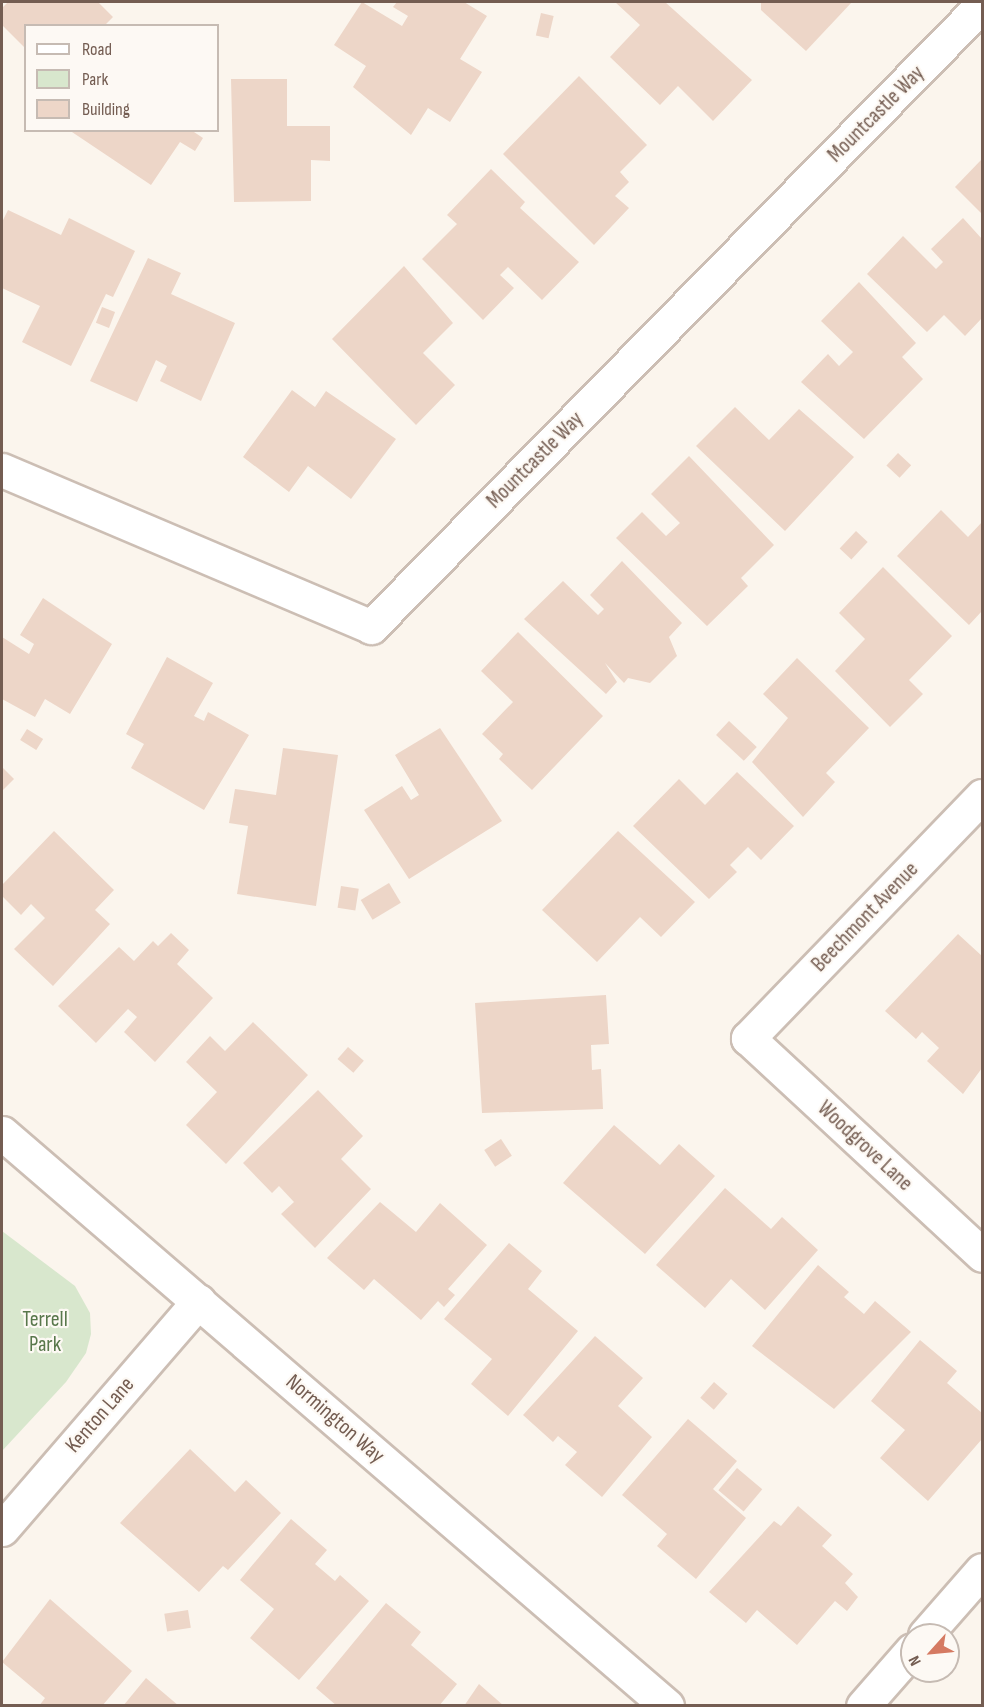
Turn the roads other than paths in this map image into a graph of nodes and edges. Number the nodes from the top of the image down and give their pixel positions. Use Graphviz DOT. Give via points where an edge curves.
graph roads {
  1 [pos="982,5"];
  2 [pos="2,470"];
  3 [pos="982,796"];
  4 [pos="748,1038"];
  5 [pos="2,1133"];
  6 [pos="982,1255"];
  7 [pos="199,1301"];
  8 [pos="2,1529"];
  9 [pos="982,1570"];
  10 [pos="936,1623"];
  11 [pos="900,1664"];
  12 [pos="667,1706"];
  13 [pos="863,1706"];
  1 -- 2 [label="street, Mountcastle Way" via="371,627"];
  3 -- 4 [label="street, Beechmont Avenue"];
  4 -- 6 [label="street, Woodgrove Lane"];
  5 -- 7 [label="street, Normington Way"];
  7 -- 8 [label="street, Kenton Lane"];
  7 -- 12 [label="street, Normington Way"];
  9 -- 10 [label="street"];
  11 -- 13 [label="street"];
}
